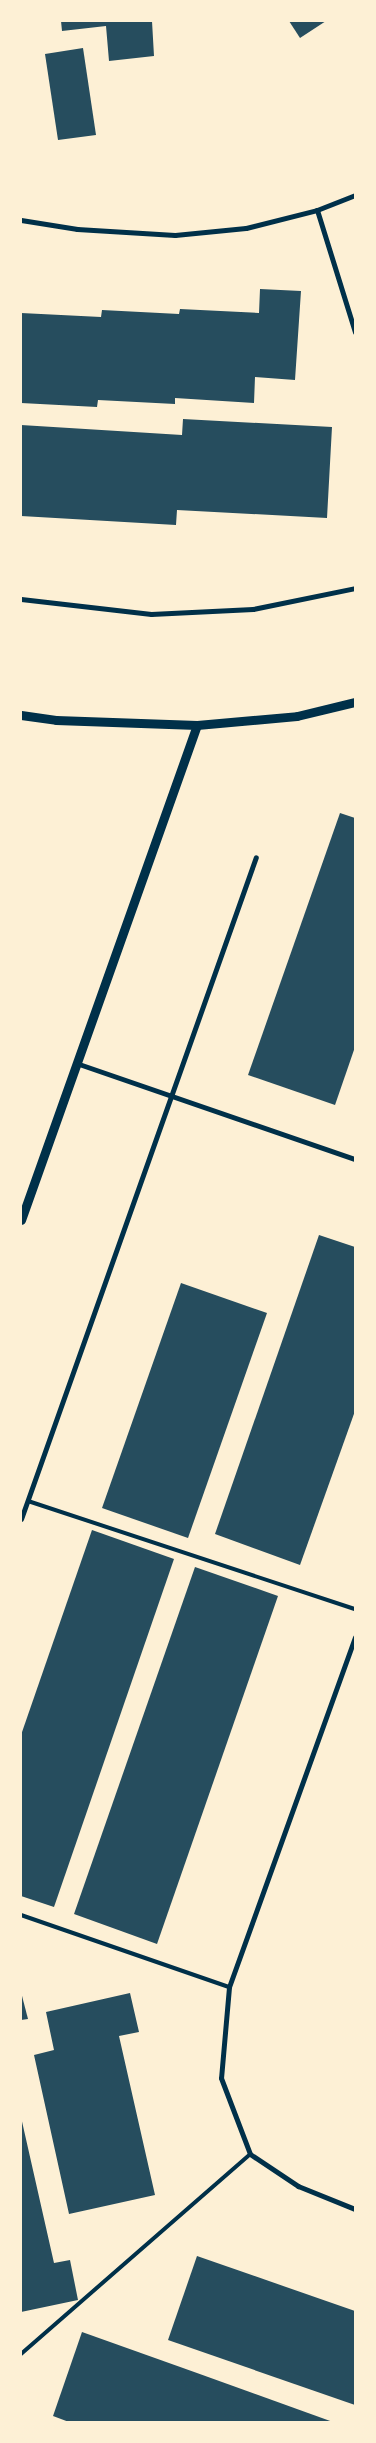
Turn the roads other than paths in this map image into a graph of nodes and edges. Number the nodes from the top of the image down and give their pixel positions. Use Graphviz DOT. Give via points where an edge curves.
graph roads {
  1 [pos="355,195"];
  2 [pos="317,210"];
  3 [pos="21,220"];
  4 [pos="355,332"];
  5 [pos="355,588"];
  6 [pos="21,599"];
  7 [pos="355,702"];
  8 [pos="21,715"];
  9 [pos="198,725"];
  10 [pos="256,857"];
  11 [pos="76,1062"];
  12 [pos="170,1094"];
  13 [pos="355,1159"];
  14 [pos="21,1220"];
  15 [pos="28,1501"];
  16 [pos="21,1520"];
  17 [pos="355,1609"];
  18 [pos="355,1637"];
  19 [pos="21,1914"];
  20 [pos="229,1987"];
  21 [pos="250,2154"];
  22 [pos="355,2209"];
  23 [pos="21,2354"];
  1 -- 2 [label="street"];
  2 -- 3 [label="street" via="246,228 174,235 77,229"];
  2 -- 4 [label="street"];
  5 -- 6 [label="street" via="253,609 151,614"];
  7 -- 9 [label="street" via="297,716"];
  8 -- 9 [label="street" via="56,720"];
  9 -- 11 [label="street"];
  10 -- 12 [label="street"];
  11 -- 12 [label="street"];
  11 -- 14 [label="street"];
  12 -- 13 [label="street"];
  12 -- 15 [label="street"];
  15 -- 16 [label="street"];
  15 -- 17 [label="lane"];
  18 -- 20 [label="street"];
  19 -- 20 [label="lane"];
  20 -- 21 [label="street" via="221,2078"];
  21 -- 22 [label="street" via="298,2186"];
  21 -- 23 [label="lane"];
}
